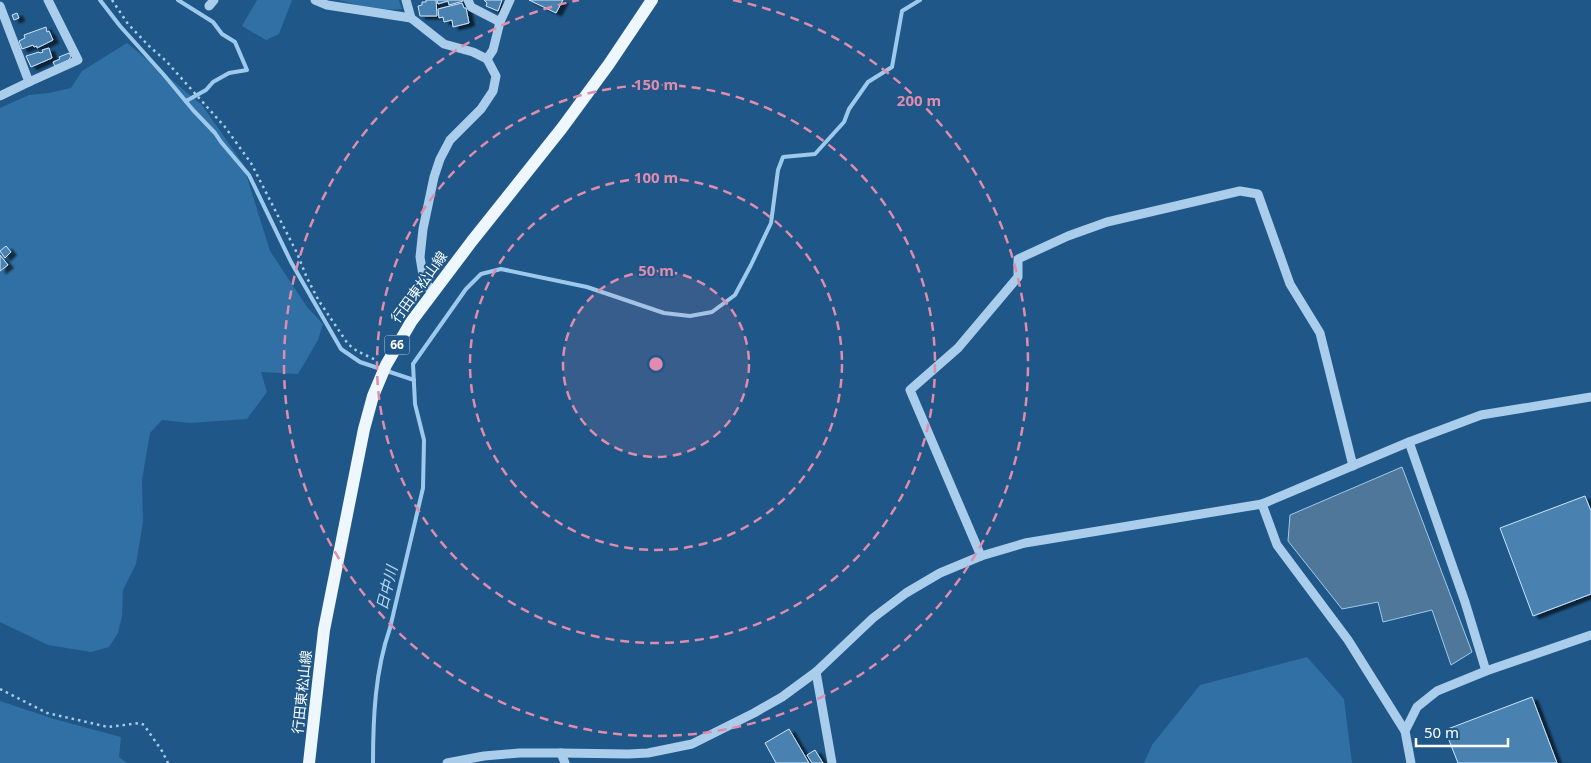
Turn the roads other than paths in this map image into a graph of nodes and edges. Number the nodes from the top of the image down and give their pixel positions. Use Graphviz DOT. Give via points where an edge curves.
graph roads {
  1 [pos="48,0"];
  2 [pos="316,0"];
  3 [pos="406,0"];
  4 [pos="468,0"];
  5 [pos="510,0"];
  6 [pos="652,0"];
  7 [pos="0,6"];
  8 [pos="411,18"];
  9 [pos="500,22"];
  10 [pos="487,59"];
  11 [pos="28,82"];
  12 [pos="0,96"];
  13 [pos="432,294"];
  14 [pos="1591,397"];
  15 [pos="1409,442"];
  16 [pos="1353,466"];
  17 [pos="1262,504"];
  18 [pos="981,556"];
  19 [pos="1591,635"];
  20 [pos="1486,671"];
  21 [pos="816,672"];
  22 [pos="1405,731"];
  23 [pos="561,752"];
  24 [pos="485,760"];
  25 [pos="309,763"];
  26 [pos="447,763"];
  27 [pos="565,763"];
  28 [pos="832,763"];
  29 [pos="1411,763"];
  1 -- 11 [label="street" via="78,60"];
  2 -- 8 [label="street" via="327,5"];
  3 -- 8 [label="street"];
  4 -- 9 [label="street" via="471,7"];
  5 -- 9 [label="street"];
  6 -- 13 [label="main road, 行田東松山線 / 66" via="562,128"];
  7 -- 11 [label="street"];
  8 -- 10 [label="street" via="444,44"];
  9 -- 10 [label="street" via="493,50"];
  10 -- 13 [label="street" via="496,76 493,91 481,109 450,140 434,177 420,257 423,275"];
  11 -- 12 [label="street"];
  13 -- 25 [label="main road, 行田東松山線 / 66" via="386,365 364,429 324,630"];
  14 -- 15 [label="street" via="1481,415"];
  15 -- 16 [label="street"];
  15 -- 20 [label="street"];
  16 -- 17 [label="street"];
  16 -- 18 [label="street" via="1320,334 1290,284 1258,194 1240,190 1107,222 1018,259 1018,277 958,348 910,390"];
  17 -- 18 [label="street" via="1025,544"];
  17 -- 22 [label="street" via="1277,545 1348,640"];
  18 -- 21 [label="street" via="940,573 906,593 873,618"];
  19 -- 20 [label="street"];
  20 -- 22 [label="street" via="1437,691 1417,707"];
  21 -- 23 [label="street" via="782,697 692,744 648,753"];
  21 -- 28 [label="street"];
  22 -- 29 [label="street"];
  23 -- 24 [label="street" via="519,753"];
  23 -- 27 [label="street"];
  24 -- 26 [label="street"];
}
